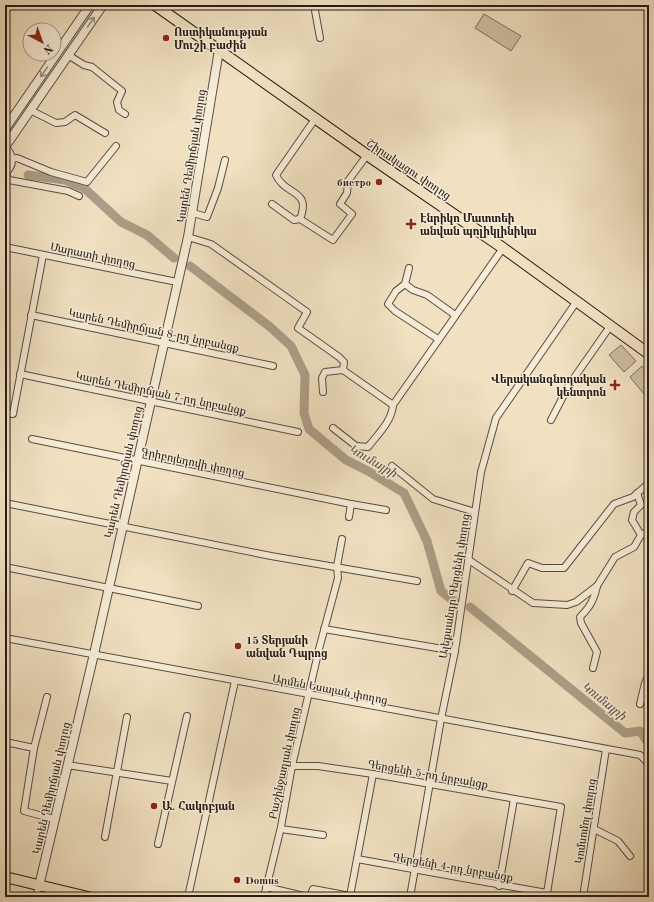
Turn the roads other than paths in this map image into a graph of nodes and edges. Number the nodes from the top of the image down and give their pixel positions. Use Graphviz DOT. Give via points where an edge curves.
graph roads {
  1 [pos="90,5"];
  2 [pos="103,5"];
  3 [pos="155,5"];
  4 [pos="314,5"];
  5 [pos="70,32"];
  6 [pos="79,38"];
  7 [pos="320,38"];
  8 [pos="219,50"];
  9 [pos="68,55"];
  10 [pos="30,110"];
  11 [pos="124,114"];
  12 [pos="315,119"];
  13 [pos="5,129"];
  14 [pos="105,133"];
  15 [pos="116,146"];
  16 [pos="5,148"];
  17 [pos="367,155"];
  18 [pos="11,159"];
  19 [pos="225,160"];
  20 [pos="5,172"];
  21 [pos="79,196"];
  22 [pos="272,204"];
  23 [pos="193,213"];
  24 [pos="300,219"];
  25 [pos="188,237"];
  26 [pos="5,247"];
  27 [pos="503,248"];
  28 [pos="43,255"];
  29 [pos="409,268"];
  30 [pos="177,282"];
  31 [pos="405,284"];
  32 [pos="577,301"];
  33 [pos="32,315"];
  34 [pos="455,315"];
  35 [pos="612,326"];
  36 [pos="438,339"];
  37 [pos="164,342"];
  38 [pos="649,354"];
  39 [pos="273,366"];
  40 [pos="343,370"];
  41 [pos="20,374"];
  42 [pos="323,392"];
  43 [pos="150,400"];
  44 [pos="393,405"];
  45 [pos="5,413"];
  46 [pos="550,420"];
  47 [pos="333,428"];
  48 [pos="298,432"];
  49 [pos="32,440"];
  50 [pos="136,461"];
  51 [pos="392,466"];
  52 [pos="649,483"];
  53 [pos="637,493"];
  54 [pos="5,503"];
  55 [pos="351,504"];
  56 [pos="386,510"];
  57 [pos="475,512"];
  58 [pos="348,517"];
  59 [pos="122,526"];
  60 [pos="649,531"];
  61 [pos="641,535"];
  62 [pos="342,539"];
  63 [pos="468,560"];
  64 [pos="337,566"];
  65 [pos="5,567"];
  66 [pos="417,581"];
  67 [pos="597,586"];
  68 [pos="109,587"];
  69 [pos="512,591"];
  70 [pos="198,606"];
  71 [pos="324,629"];
  72 [pos="5,638"];
  73 [pos="455,651"];
  74 [pos="94,654"];
  75 [pos="593,668"];
  76 [pos="649,674"];
  77 [pos="235,681"];
  78 [pos="309,695"];
  79 [pos="47,697"];
  80 [pos="640,704"];
  81 [pos="187,716"];
  82 [pos="127,717"];
  83 [pos="441,719"];
  84 [pos="5,742"];
  85 [pos="34,748"];
  86 [pos="606,749"];
  87 [pos="649,764"];
  88 [pos="67,765"];
  89 [pos="292,766"];
  90 [pos="117,773"];
  91 [pos="373,774"];
  92 [pos="172,782"];
  93 [pos="431,784"];
  94 [pos="514,799"];
  95 [pos="54,819"];
  96 [pos="281,829"];
  97 [pos="594,829"];
  98 [pos="323,835"];
  99 [pos="105,837"];
  100 [pos="158,844"];
  101 [pos="630,856"];
  102 [pos="357,859"];
  103 [pos="415,871"];
  104 [pos="5,877"];
  105 [pos="39,886"];
  106 [pos="499,886"];
  107 [pos="266,887"];
  108 [pos="547,893"];
  109 [pos="350,896"];
  110 [pos="36,897"];
  111 [pos="88,897"];
  112 [pos="188,897"];
  113 [pos="264,897"];
  114 [pos="309,897"];
  115 [pos="410,897"];
  116 [pos="583,897"];
  1 -- 5 [label="street"];
  6 -- 2 [label="street, one-way"];
  3 -- 8 [label="main road, Շիրակացու փողոց"];
  4 -- 7 [label="street"];
  5 -- 6 [label="street"];
  5 -- 13 [label="street, one-way"];
  6 -- 9 [label="street"];
  8 -- 12 [label="main road, Շիրակացու փողոց"];
  8 -- 23 [label="street, Կարեն Դեմիրճյան փողոց"];
  9 -- 10 [label="street"];
  9 -- 11 [label="street" via="92,67 122,91 117,102 119,110"];
  10 -- 14 [label="street" via="56,123 65,122 75,115"];
  10 -- 16 [label="street"];
  12 -- 17 [label="main road, Շիրակացու փողոց"];
  12 -- 24 [label="street" via="276,175 279,182 301,198 304,204"];
  15 -- 18 [label="street" via="87,182 51,172 17,158"];
  16 -- 18 [label="street"];
  17 -- 24 [label="street" via="348,181 347,193 340,204 352,214 333,240"];
  17 -- 27 [label="main road, Շիրակացու փողոց"];
  18 -- 20 [label="street"];
  19 -- 23 [label="street" via="207,217"];
  20 -- 21 [label="street" via="9,180 68,191"];
  22 -- 24 [label="street" via="294,220"];
  23 -- 25 [label="street, Կարեն Դեմիրճյան փողոց"];
  25 -- 30 [label="street, Կարեն Դեմիրճյան փողոց"];
  25 -- 40 [label="street" via="211,244 307,312 298,328 339,357 344,362"];
  26 -- 28 [label="street, Մարատի փողոց"];
  27 -- 32 [label="main road, Շիրակացու փողոց"];
  27 -- 34 [label="street"];
  28 -- 30 [label="street, Մարատի փողոց"];
  28 -- 33 [label="street"];
  29 -- 31 [label="street"];
  30 -- 37 [label="street, Կարեն Դեմիրճյան փողոց"];
  31 -- 34 [label="street" via="427,295"];
  31 -- 36 [label="street" via="396,291 388,304"];
  32 -- 35 [label="main road, Շիրակացու փողոց"];
  32 -- 57 [label="street, Ալեքսանդր Գերցենի փողոց" via="496,418 481,472"];
  33 -- 37 [label="street, Կարեն Դեմիրճյան 8-րդ նրբանցք"];
  33 -- 41 [label="street"];
  34 -- 36 [label="street"];
  35 -- 38 [label="main road, Շիրակացու փողոց"];
  35 -- 46 [label="street" via="569,385"];
  36 -- 44 [label="street"];
  37 -- 39 [label="street, Կարեն Դեմիրճյան 8-րդ նրբանցք"];
  37 -- 43 [label="street, Կարեն Դեմիրճյան փողոց"];
  40 -- 42 [label="street" via="325,372 322,378"];
  40 -- 44 [label="street"];
  41 -- 43 [label="street, Կարեն Դեմիրճյան 7-րդ նրբանցք"];
  41 -- 45 [label="street" via="13,414"];
  43 -- 48 [label="street, Կարեն Դեմիրճյան 7-րդ նրբանցք"];
  43 -- 50 [label="street, Կարեն Դեմիրճյան փողոց"];
  44 -- 47 [label="street" via="393,412 386,424 368,447 356,446"];
  49 -- 50 [label="street, Գրիբոյեդովի փողոց"];
  50 -- 55 [label="street, Գրիբոյեդովի փողոց"];
  50 -- 59 [label="street, Կարեն Դեմիրճյան փողոց"];
  51 -- 57 [label="street" via="433,499"];
  52 -- 53 [label="street"];
  53 -- 61 [label="street" via="641,505 634,512 632,520"];
  53 -- 69 [label="street" via="614,504 564,568 542,568 528,563"];
  54 -- 59 [label="street"];
  55 -- 56 [label="street, Գրիբոյեդովի փողոց"];
  55 -- 58 [label="street"];
  57 -- 63 [label="street, Ալեքսանդր Գերցենի փողոց"];
  59 -- 64 [label="street" via="271,556"];
  59 -- 68 [label="street, Կարեն Դեմիրճյան փողոց"];
  60 -- 61 [label="street"];
  61 -- 67 [label="street" via="634,547 615,557"];
  62 -- 64 [label="street, Բաշինջաղյան փողոց"];
  63 -- 69 [label="street"];
  63 -- 73 [label="street, Ալեքսանդր Գերցենի փողոց"];
  64 -- 66 [label="street"];
  64 -- 71 [label="street, Բաշինջաղյան փողոց" via="338,578"];
  65 -- 68 [label="street"];
  67 -- 69 [label="street" via="567,606 533,603"];
  67 -- 75 [label="street" via="594,600 580,617 597,652"];
  68 -- 70 [label="street"];
  68 -- 74 [label="street, Կարեն Դեմիրճյան փողոց"];
  71 -- 73 [label="street"];
  71 -- 78 [label="street, Բաշինջաղյան փողոց"];
  72 -- 74 [label="street, Արմեն Եսայան փողոց"];
  73 -- 83 [label="street, Ալեքսանդր Գերցենի փողոց"];
  74 -- 77 [label="street, Արմեն Եսայան փողոց"];
  74 -- 88 [label="street, Կարեն Դեմիրճյան փողոց"];
  76 -- 80 [label="street"];
  77 -- 78 [label="street, Արմեն Եսայան փողոց"];
  77 -- 112 [label="street"];
  78 -- 83 [label="street, Արմեն Եսայան փողոց"];
  78 -- 89 [label="street, Բաշինջաղյան փողոց"];
  79 -- 85 [label="street"];
  81 -- 92 [label="street"];
  82 -- 90 [label="street"];
  83 -- 86 [label="street, Արմեն Եսայան փողոց"];
  83 -- 93 [label="street, Ալեքսանդր Գերցենի փողոց"];
  84 -- 85 [label="street"];
  85 -- 95 [label="street" via="24,811"];
  86 -- 87 [label="street, Արմեն Եսայան փողոց" via="640,755"];
  86 -- 97 [label="street, Կոմսոմոլ փողոց"];
  88 -- 90 [label="street"];
  88 -- 95 [label="street, Կարեն Դեմիրճյան փողոց"];
  89 -- 91 [label="street, Գերցենի 5-րդ նրբանցք" via="318,766"];
  89 -- 96 [label="street, Բաշինջաղյան փողոց"];
  90 -- 92 [label="street"];
  90 -- 99 [label="street"];
  91 -- 93 [label="street, Գերցենի 5-րդ նրբանցք"];
  91 -- 102 [label="street"];
  92 -- 100 [label="street"];
  93 -- 94 [label="street, Գերցենի 5-րդ նրբանցք"];
  93 -- 103 [label="street, Ալեքսանդր Գերցենի փողոց"];
  94 -- 106 [label="street"];
  94 -- 108 [label="street, Գերցենի 5-րդ նրբանցք" via="561,807"];
  95 -- 105 [label="street, Կարեն Դեմիրճյան փողոց"];
  96 -- 98 [label="street"];
  96 -- 107 [label="street, Բաշինջաղյան փողոց"];
  97 -- 101 [label="street" via="618,841"];
  97 -- 116 [label="street, Կոմսոմոլ փողոց"];
  102 -- 103 [label="street, Գերցենի 4-րդ նրբանցք"];
  102 -- 109 [label="street"];
  103 -- 106 [label="street, Գերցենի 4-րդ նրբանցք"];
  103 -- 115 [label="street, Ալեքսանդր Գերցենի փողոց"];
  104 -- 105 [label="main road"];
  105 -- 110 [label="street, Կարեն Դեմիրճյան փողոց"];
  105 -- 111 [label="main road"];
  106 -- 108 [label="street, Գերցենի 4-րդ նրբանցք"];
  107 -- 113 [label="street, Բաշինջաղյան փողոց"];
  107 -- 114 [label="street"];
  109 -- 114 [label="street" via="313,889"];
}
